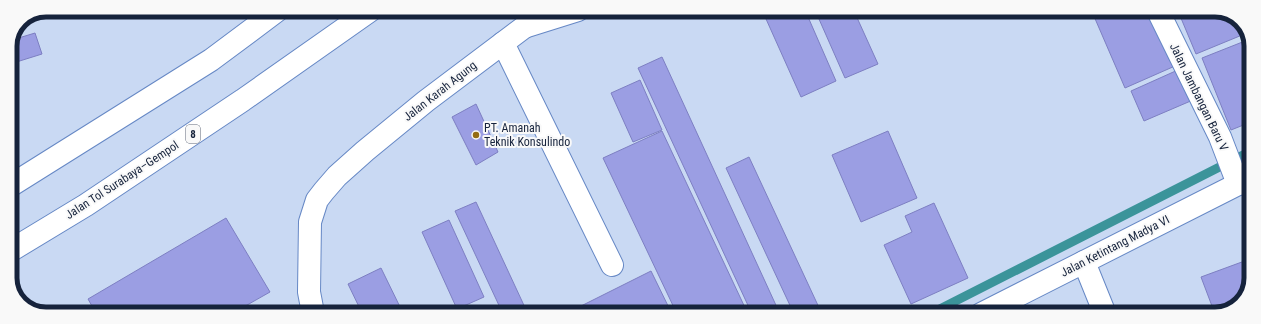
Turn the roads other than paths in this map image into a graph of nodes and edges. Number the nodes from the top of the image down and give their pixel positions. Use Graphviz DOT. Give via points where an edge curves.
graph roads {
  1 [pos="269,17"];
  2 [pos="361,17"];
  3 [pos="537,17"];
  4 [pos="555,17"];
  5 [pos="1161,17"];
  6 [pos="525,26"];
  7 [pos="504,43"];
  8 [pos="1240,175"];
  9 [pos="17,182"];
  10 [pos="17,247"];
  11 [pos="1084,262"];
  12 [pos="612,265"];
  13 [pos="312,307"];
  14 [pos="994,307"];
  15 [pos="1102,307"];
  1 -- 9 [label="main road" via="211,60"];
  2 -- 10 [label="main road, Jalan Tol Surabaya–Gempol / 8" via="92,201"];
  3 -- 6 [label="main road, Jalan Karah Agung"];
  4 -- 6 [label="main road"];
  5 -- 8 [label="main road, Jalan Jambangan Baru V"];
  6 -- 7 [label="main road, Jalan Karah Agung"];
  7 -- 12 [label="main road"];
  7 -- 13 [label="main road, Jalan Karah Agung" via="426,101 365,151 324,191 310,222 309,292"];
  8 -- 11 [label="main road, Jalan Ketintang Madya VI"];
  11 -- 14 [label="main road, Jalan Ketintang Madya VI"];
  11 -- 15 [label="main road"];
}
